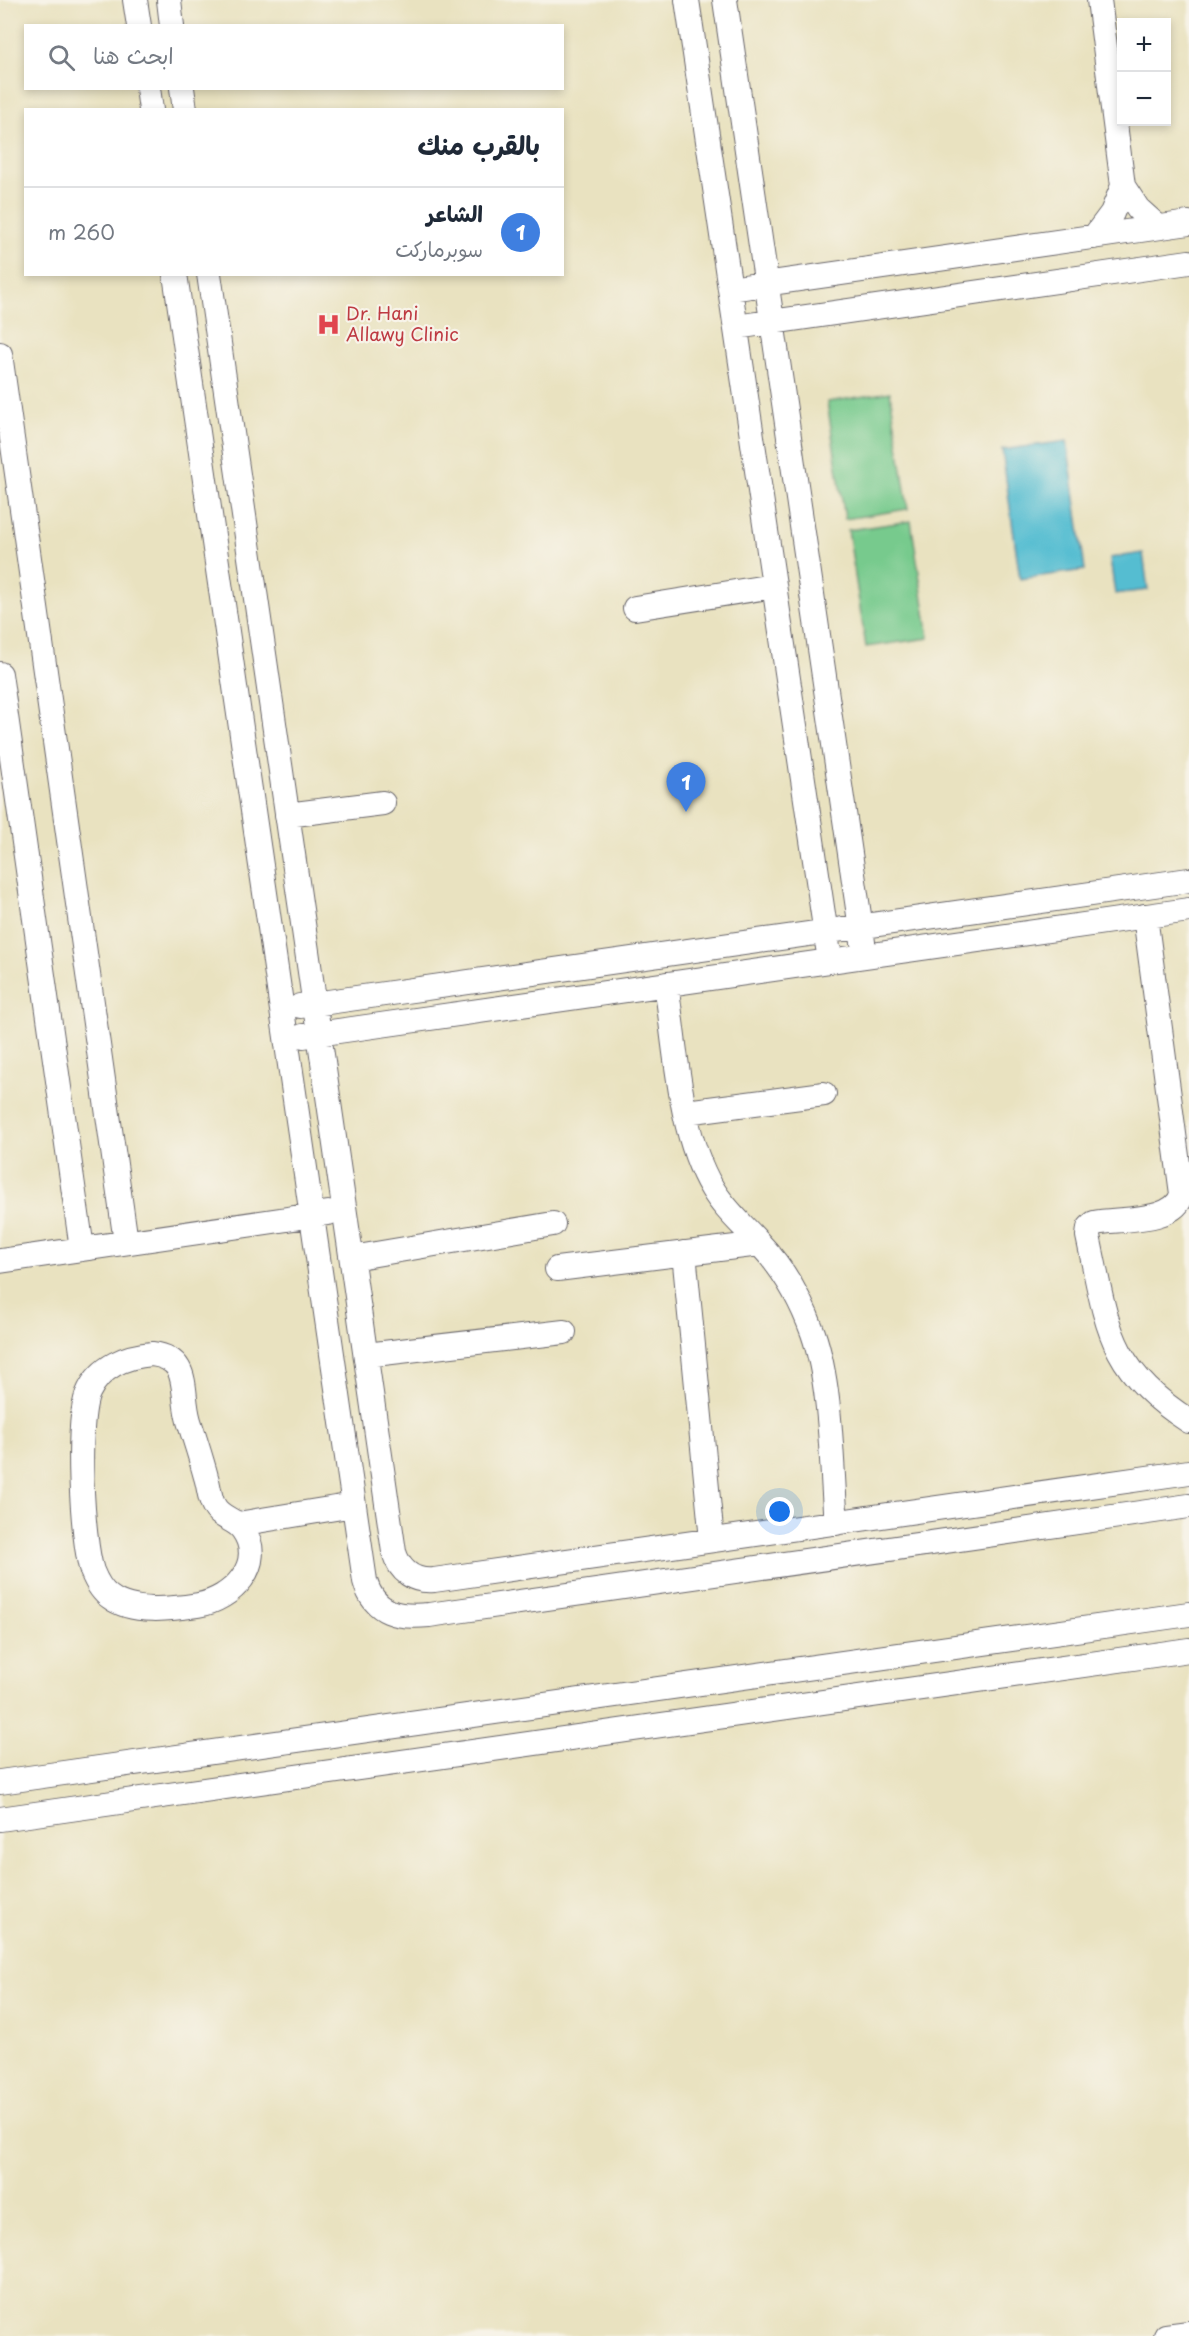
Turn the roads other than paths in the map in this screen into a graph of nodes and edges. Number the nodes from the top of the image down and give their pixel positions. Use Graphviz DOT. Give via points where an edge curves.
graph roads {
  1 [pos="135,0"];
  2 [pos="169,0"];
  3 [pos="687,0"];
  4 [pos="725,0"];
  5 [pos="1099,0"];
  6 [pos="139,24"];
  7 [pos="172,24"];
  8 [pos="148,90"];
  9 [pos="182,90"];
  10 [pos="151,108"];
  11 [pos="185,108"];
  12 [pos="1123,186"];
  13 [pos="1189,223"];
  14 [pos="1158,227"];
  15 [pos="1094,237"];
  16 [pos="938,260"];
  17 [pos="1189,262"];
  18 [pos="175,276"];
  19 [pos="209,276"];
  20 [pos="767,284"];
  21 [pos="730,289"];
  22 [pos="944,297"];
  23 [pos="772,322"];
  24 [pos="736,327"];
  25 [pos="0,354"];
  26 [pos="774,586"];
  27 [pos="635,608"];
  28 [pos="0,674"];
  29 [pos="383,803"];
  30 [pos="287,815"];
  31 [pos="1189,879"];
  32 [pos="1189,910"];
  33 [pos="1145,916"];
  34 [pos="861,926"];
  35 [pos="826,932"];
  36 [pos="865,956"];
  37 [pos="830,961"];
  38 [pos="666,984"];
  39 [pos="315,1004"];
  40 [pos="282,1009"];
  41 [pos="319,1033"];
  42 [pos="286,1038"];
  43 [pos="824,1094"];
  44 [pos="686,1113"];
  45 [pos="345,1211"];
  46 [pos="311,1216"];
  47 [pos="553,1224"];
  48 [pos="126,1242"];
  49 [pos="760,1244"];
  50 [pos="82,1249"];
  51 [pos="684,1253"];
  52 [pos="352,1258"];
  53 [pos="0,1261"];
  54 [pos="558,1269"];
  55 [pos="564,1332"];
  56 [pos="366,1355"];
  57 [pos="1189,1421"];
  58 [pos="1189,1472"];
  59 [pos="354,1505"];
  60 [pos="1189,1506"];
  61 [pos="836,1523"];
  62 [pos="238,1524"];
  63 [pos="712,1540"];
  64 [pos="401,1568"];
  65 [pos="365,1581"];
  66 [pos="425,1581"];
  67 [pos="1189,1614"];
  68 [pos="412,1616"];
  69 [pos="1189,1650"];
  70 [pos="0,1782"];
  71 [pos="0,1820"];
  72 [pos="1189,2333"];
  73 [pos="1166,2336"];
  1 -- 6 [label="street"];
  2 -- 7 [label="street"];
  3 -- 21 [label="street"];
  4 -- 20 [label="street"];
  5 -- 12 [label="street"];
  8 -- 10 [label="street"];
  9 -- 11 [label="street"];
  12 -- 14 [label="street" via="1138,209"];
  12 -- 15 [label="street" via="1112,213"];
  13 -- 14 [label="street"];
  14 -- 15 [label="street"];
  15 -- 16 [label="street"];
  16 -- 20 [label="street"];
  16 -- 22 [label="street"];
  17 -- 22 [label="street"];
  18 -- 40 [label="street"];
  19 -- 30 [label="street"];
  20 -- 21 [label="street"];
  20 -- 23 [label="street"];
  21 -- 24 [label="street"];
  22 -- 23 [label="street"];
  23 -- 24 [label="street"];
  23 -- 34 [label="street"];
  24 -- 26 [label="street"];
  25 -- 48 [label="street"];
  26 -- 27 [label="street"];
  26 -- 35 [label="street"];
  28 -- 50 [label="street"];
  29 -- 30 [label="street"];
  30 -- 39 [label="street"];
  31 -- 34 [label="street"];
  32 -- 33 [label="street"];
  33 -- 36 [label="street"];
  33 -- 57 [label="street" via="1182,1194 1178,1205 1167,1213 1094,1223 1088,1236 1109,1329 1122,1358 1148,1389"];
  34 -- 35 [label="street"];
  34 -- 36 [label="street"];
  35 -- 37 [label="street"];
  35 -- 39 [label="street"];
  36 -- 37 [label="street"];
  37 -- 38 [label="street"];
  38 -- 41 [label="street"];
  38 -- 44 [label="street"];
  39 -- 40 [label="street"];
  39 -- 41 [label="street"];
  40 -- 42 [label="street"];
  41 -- 42 [label="street"];
  41 -- 45 [label="street"];
  42 -- 46 [label="street"];
  43 -- 44 [label="street"];
  44 -- 49 [label="street" via="695,1153 713,1191"];
  45 -- 46 [label="street"];
  45 -- 52 [label="street"];
  46 -- 48 [label="street"];
  46 -- 59 [label="street"];
  47 -- 52 [label="street"];
  48 -- 50 [label="street"];
  49 -- 51 [label="street"];
  49 -- 61 [label="street" via="791,1286 819,1352"];
  50 -- 53 [label="street"];
  51 -- 54 [label="street"];
  51 -- 63 [label="street"];
  52 -- 56 [label="street"];
  55 -- 56 [label="street"];
  56 -- 64 [label="street" via="394,1552"];
  58 -- 61 [label="street"];
  59 -- 62 [label="street"];
  59 -- 65 [label="street"];
  60 -- 68 [label="street"];
  61 -- 63 [label="street"];
  62 -- 62 [label="street" via="248,1540 249,1560 242,1579 219,1599 186,1606 130,1607 102,1589 89,1554 81,1433 84,1403 105,1370 139,1355 164,1356 177,1364 213,1505 224,1518"];
  63 -- 66 [label="street"];
  64 -- 65 [label="street" via="386,1582"];
  64 -- 66 [label="street"];
  65 -- 68 [label="street" via="371,1598 379,1606 400,1616"];
  66 -- 68 [label="street" via="411,1596"];
  67 -- 70 [label="street"];
  69 -- 71 [label="street"];
  72 -- 73 [label="street"];
}
